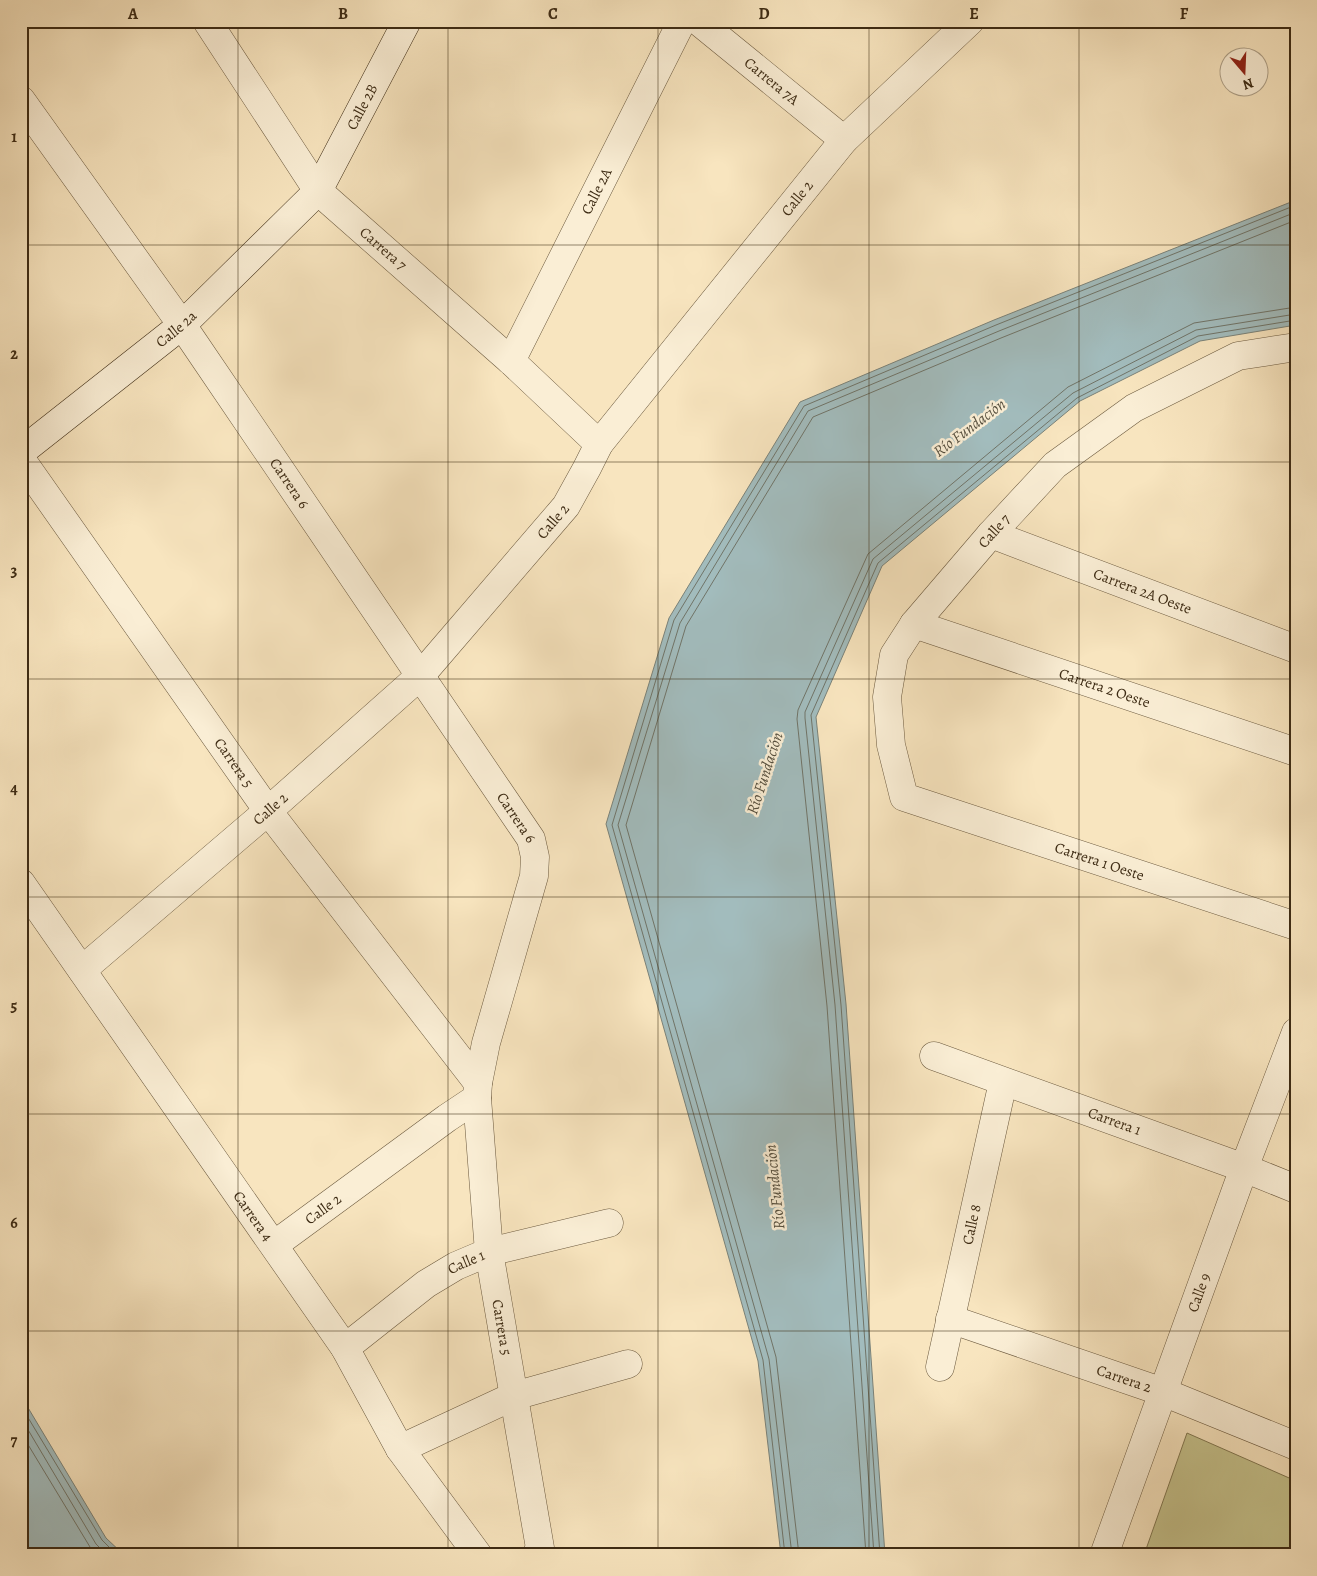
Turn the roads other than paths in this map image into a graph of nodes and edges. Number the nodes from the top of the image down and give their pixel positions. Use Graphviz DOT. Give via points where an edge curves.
graph roads {
  1 [pos="207,21"];
  2 [pos="407,21"];
  3 [pos="682,21"];
  4 [pos="698,21"];
  5 [pos="970,21"];
  6 [pos="21,100"];
  7 [pos="844,140"];
  8 [pos="318,191"];
  9 [pos="182,325"];
  10 [pos="1296,347"];
  11 [pos="511,361"];
  12 [pos="598,444"];
  13 [pos="21,452"];
  14 [pos="21,459"];
  15 [pos="991,534"];
  16 [pos="914,624"];
  17 [pos="1296,649"];
  18 [pos="421,675"];
  19 [pos="1296,752"];
  20 [pos="904,796"];
  21 [pos="268,811"];
  22 [pos="21,883"];
  23 [pos="1296,926"];
  24 [pos="82,970"];
  25 [pos="1296,1032"];
  26 [pos="934,1056"];
  27 [pos="1003,1082"];
  28 [pos="478,1090"];
  29 [pos="1244,1168"];
  30 [pos="1296,1189"];
  31 [pos="608,1223"];
  32 [pos="274,1245"];
  33 [pos="489,1252"];
  34 [pos="950,1318"];
  35 [pos="346,1348"];
  36 [pos="628,1364"];
  37 [pos="940,1367"];
  38 [pos="1164,1392"];
  39 [pos="514,1396"];
  40 [pos="1296,1446"];
  41 [pos="400,1449"];
  42 [pos="478,1555"];
  43 [pos="536,1555"];
  44 [pos="1104,1555"];
  1 -- 8 [label="street, Carrera 7"];
  2 -- 8 [label="street, Calle 2B"];
  3 -- 11 [label="street, Calle 2A"];
  4 -- 7 [label="street, Carrera 7A"];
  5 -- 7 [label="street, Calle 2"];
  6 -- 9 [label="street, Carrera 6"];
  7 -- 12 [label="street, Calle 2"];
  8 -- 9 [label="street, Calle 2a"];
  8 -- 11 [label="street, Carrera 7"];
  9 -- 13 [label="street, Calle 2a"];
  9 -- 18 [label="street, Carrera 6"];
  10 -- 15 [label="street, Calle 7" via="1238,356 1134,408 1055,465"];
  11 -- 12 [label="street, Carrera 7"];
  12 -- 18 [label="street, Calle 2" via="566,506"];
  14 -- 21 [label="street, Carrera 5"];
  15 -- 16 [label="street, Calle 7"];
  15 -- 17 [label="street, Carrera 2A Oeste"];
  16 -- 19 [label="street, Carrera 2 Oeste"];
  16 -- 20 [label="street, Calle 7" via="894,655 887,697 891,745"];
  18 -- 21 [label="street, Calle 2"];
  18 -- 28 [label="street, Carrera 6" via="531,838 535,857 534,876 486,1043"];
  20 -- 23 [label="street, Carrera 1 Oeste"];
  21 -- 24 [label="street, Calle 2"];
  21 -- 28 [label="street, Carrera 5"];
  22 -- 24 [label="street, Carrera 4"];
  24 -- 32 [label="street, Carrera 4"];
  25 -- 29 [label="street, Calle 9"];
  26 -- 27 [label="street, Carrera 1"];
  27 -- 29 [label="street, Carrera 1"];
  27 -- 34 [label="street, Calle 8"];
  28 -- 32 [label="street, Calle 2" via="447,1118"];
  28 -- 33 [label="street, Carrera 5"];
  29 -- 30 [label="street, Carrera 1"];
  29 -- 38 [label="street, Calle 9"];
  31 -- 33 [label="street, Calle 1"];
  32 -- 35 [label="street, Carrera 4"];
  33 -- 35 [label="street, Calle 1" via="426,1284"];
  33 -- 39 [label="street, Carrera 5"];
  34 -- 37 [label="street, Calle 8"];
  34 -- 38 [label="street, Carrera 2"];
  35 -- 41 [label="street, Carrera 4"];
  36 -- 39 [label="street"];
  38 -- 40 [label="street, Carrera 2"];
  38 -- 44 [label="street, Calle 9"];
  39 -- 41 [label="street"];
  39 -- 43 [label="street, Carrera 5" via="540,1548"];
  41 -- 42 [label="street, Carrera 4"];
}
